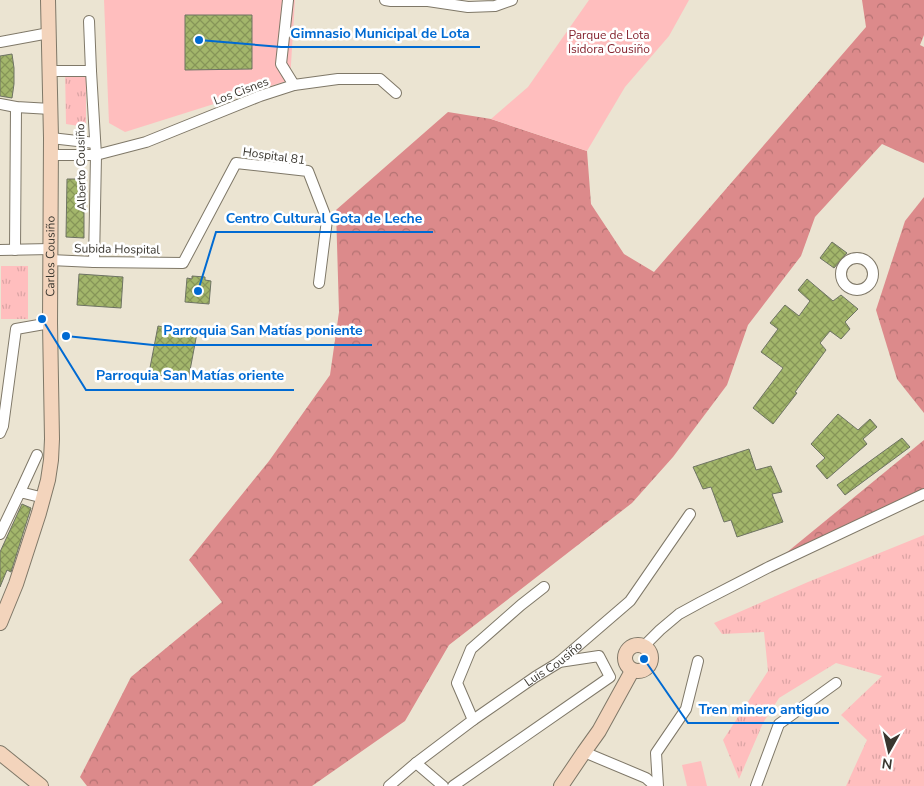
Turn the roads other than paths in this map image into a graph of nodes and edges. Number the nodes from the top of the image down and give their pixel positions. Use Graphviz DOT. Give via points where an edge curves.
graph roads {
  1 [pos="48,0"];
  2 [pos="288,0"];
  3 [pos="385,0"];
  4 [pos="428,0"];
  5 [pos="512,0"];
  6 [pos="89,21"];
  7 [pos="49,33"];
  8 [pos="0,42"];
  9 [pos="50,71"];
  10 [pos="91,71"];
  11 [pos="294,85"];
  12 [pos="396,93"];
  13 [pos="0,104"];
  14 [pos="16,107"];
  15 [pos="51,109"];
  16 [pos="51,138"];
  17 [pos="95,143"];
  18 [pos="51,155"];
  19 [pos="96,155"];
  20 [pos="0,250"];
  21 [pos="15,250"];
  22 [pos="51,255"];
  23 [pos="94,262"];
  24 [pos="183,263"];
  25 [pos="318,283"];
  26 [pos="50,323"];
  27 [pos="0,433"];
  28 [pos="37,455"];
  29 [pos="20,492"];
  30 [pos="924,494"];
  31 [pos="44,498"];
  32 [pos="690,514"];
  33 [pos="0,534"];
  34 [pos="544,587"];
  35 [pos="0,624"];
  36 [pos="644,646"];
  37 [pos="698,661"];
  38 [pos="558,663"];
  39 [pos="836,683"];
  40 [pos="473,720"];
  41 [pos="584,752"];
  42 [pos="0,753"];
  43 [pos="416,762"];
  44 [pos="37,785"];
  45 [pos="389,786"];
  46 [pos="443,786"];
  47 [pos="453,786"];
  48 [pos="561,786"];
  49 [pos="656,786"];
  50 [pos="756,786"];
  1 -- 7 [label="main road, Carlos Cousiño"];
  2 -- 11 [label="street" via="281,64"];
  3 -- 4 [label="street"];
  4 -- 5 [label="street" via="468,7 495,6"];
  6 -- 10 [label="street, Alberto Cousiño"];
  7 -- 8 [label="street"];
  7 -- 9 [label="main road, Carlos Cousiño"];
  9 -- 10 [label="street"];
  9 -- 15 [label="main road, Carlos Cousiño"];
  10 -- 17 [label="street, Alberto Cousiño"];
  11 -- 12 [label="street, Los Cisnes" via="338,78 380,79"];
  11 -- 19 [label="street, Los Cisnes" via="146,142"];
  13 -- 14 [label="street"];
  14 -- 15 [label="street"];
  14 -- 21 [label="street"];
  15 -- 16 [label="main road, Carlos Cousiño"];
  16 -- 17 [label="street"];
  16 -- 18 [label="main road, Carlos Cousiño"];
  17 -- 19 [label="street, Alberto Cousiño"];
  18 -- 19 [label="street, Los Cisnes"];
  18 -- 22 [label="main road, Carlos Cousiño"];
  19 -- 23 [label="street, Alberto Cousiño"];
  20 -- 21 [label="street, Subida Hospital"];
  21 -- 22 [label="street, Subida Hospital"];
  22 -- 23 [label="street, Subida Hospital"];
  22 -- 26 [label="main road, Carlos Cousiño"];
  23 -- 24 [label="street, Subida Hospital"];
  24 -- 25 [label="street, Hospital 81" via="236,163 308,171 327,220"];
  26 -- 27 [label="street" via="16,328 4,426"];
  26 -- 31 [label="main road, Carlos Cousiño" via="52,439"];
  28 -- 29 [label="street"];
  29 -- 31 [label="street"];
  29 -- 33 [label="street"];
  30 -- 36 [label="street" via="701,602 679,614"];
  31 -- 35 [label="main road, Carlos Cousiño"];
  32 -- 38 [label="street, Luis Cousiño" via="630,601"];
  34 -- 40 [label="street" via="471,648 457,684"];
  36 -- 41 [label="main road" via="628,649 624,657 632,671"];
  37 -- 49 [label="street" via="686,709 656,753"];
  38 -- 40 [label="street, Luis Cousiño"];
  38 -- 47 [label="street" via="599,656 610,677"];
  39 -- 50 [label="street" via="779,724"];
  40 -- 43 [label="street, Luis Cousiño"];
  41 -- 48 [label="main road"];
  41 -- 49 [label="street" via="646,778"];
  42 -- 44 [label="main road"];
  43 -- 45 [label="street, Luis Cousiño"];
  43 -- 46 [label="street"];
}
